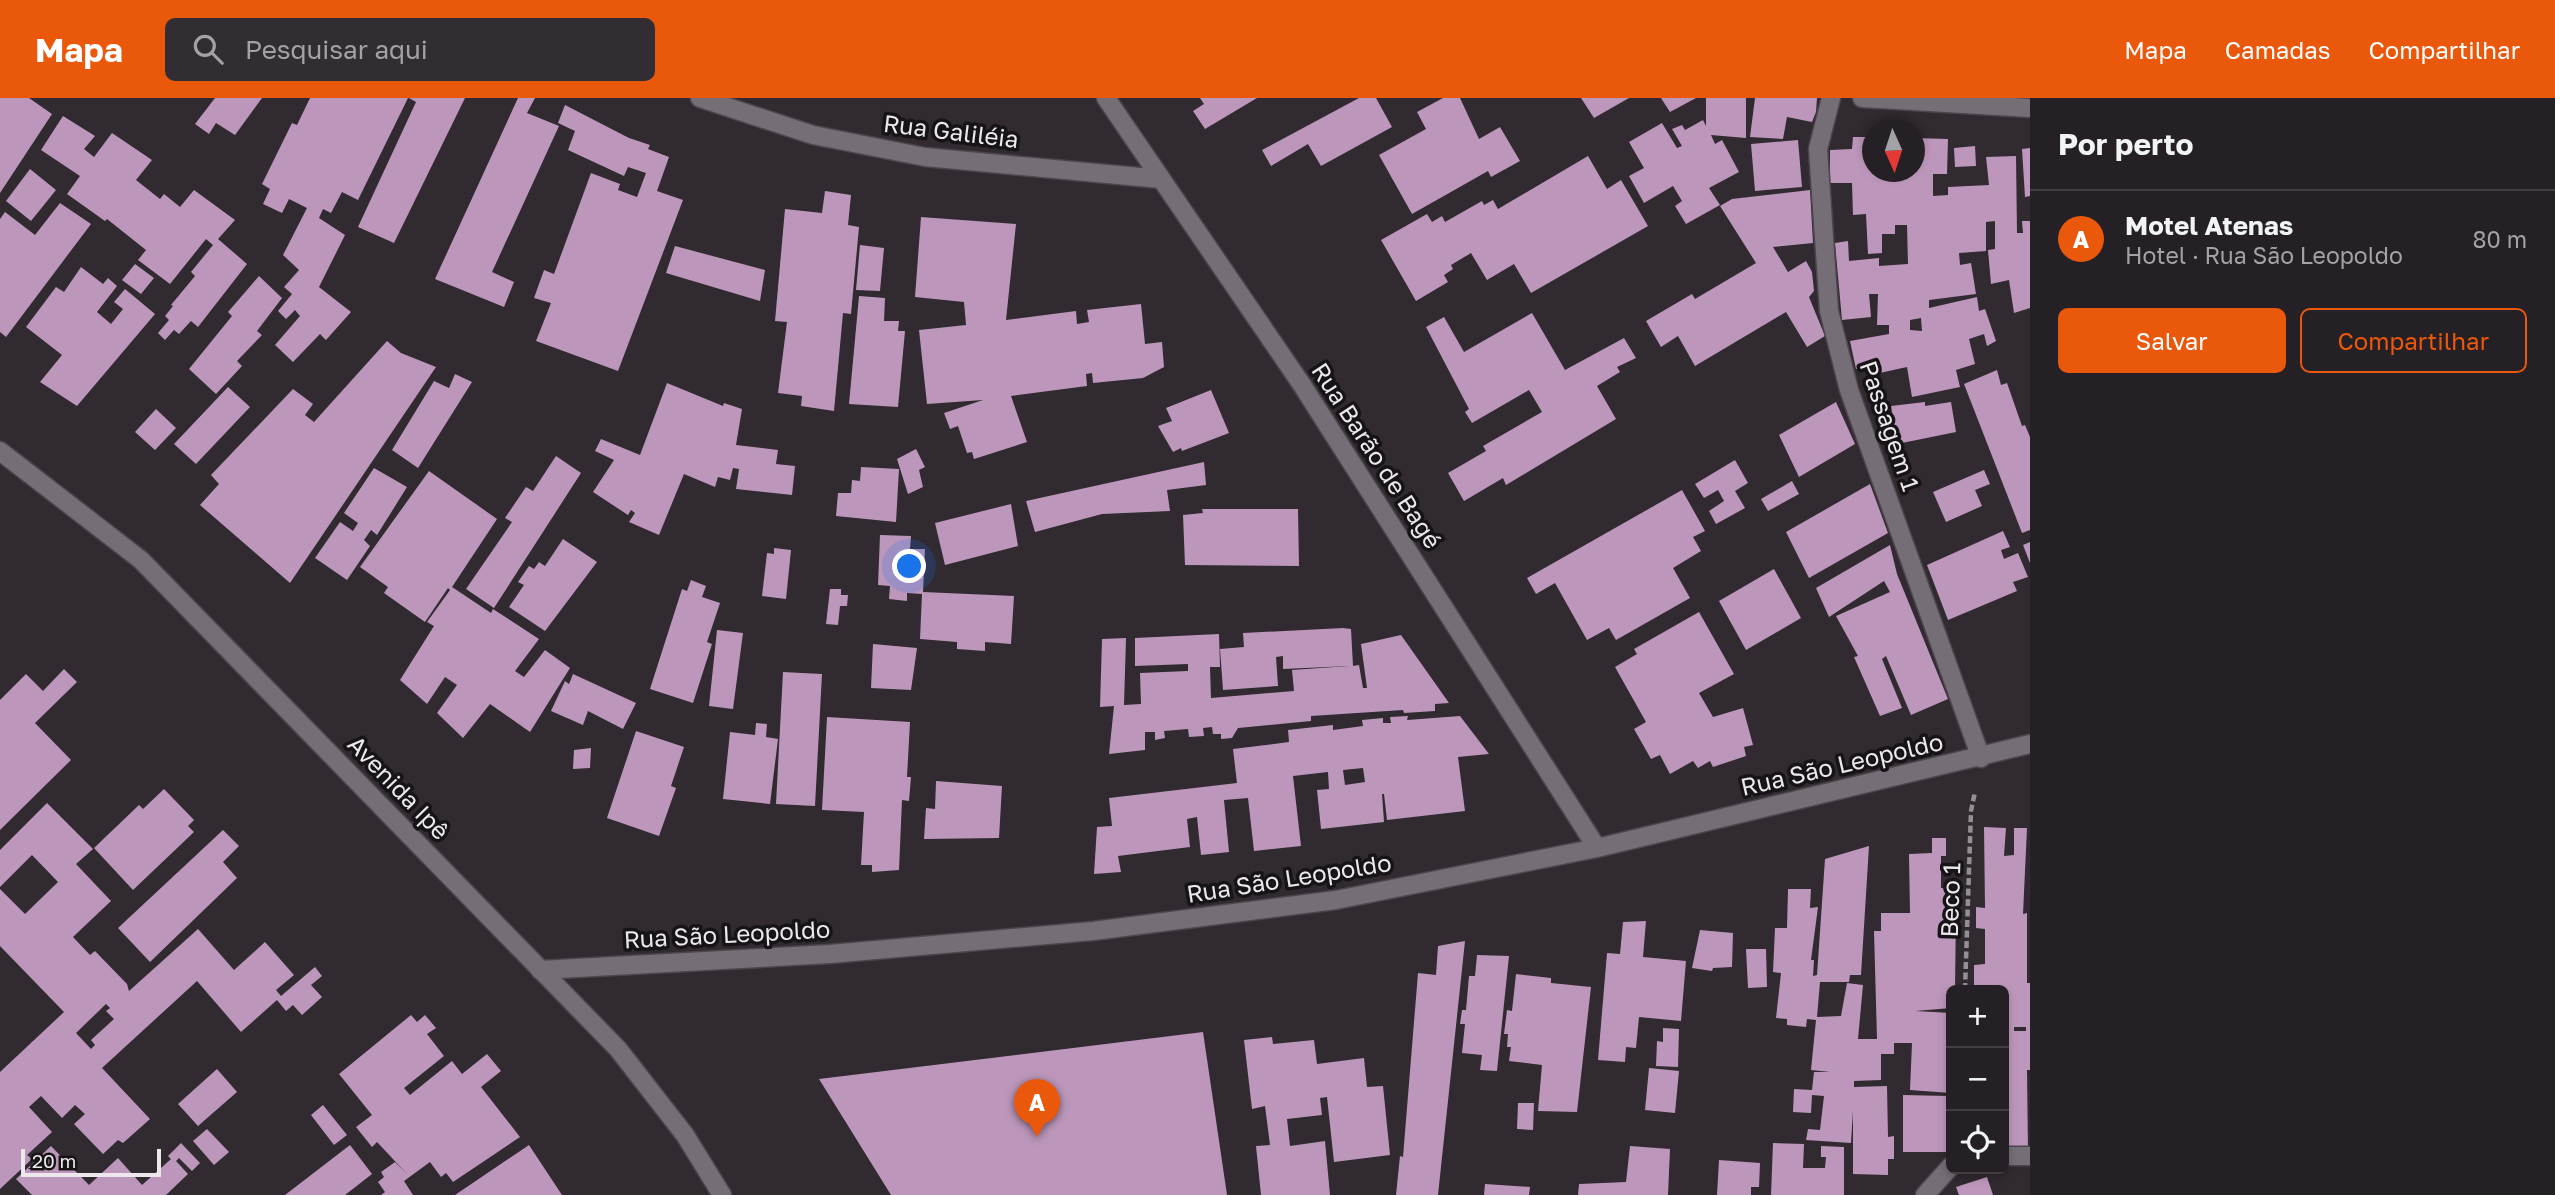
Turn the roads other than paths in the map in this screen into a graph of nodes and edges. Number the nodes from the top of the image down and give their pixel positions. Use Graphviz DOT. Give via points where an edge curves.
graph roads {
  1 [pos="700,98"];
  2 [pos="1106,98"];
  3 [pos="1831,98"];
  4 [pos="1862,98"];
  5 [pos="2030,108"];
  6 [pos="1161,179"];
  7 [pos="0,452"];
  8 [pos="2030,744"];
  9 [pos="1981,758"];
  10 [pos="1597,848"];
  11 [pos="540,970"];
  12 [pos="2009,1156"];
  13 [pos="2030,1156"];
  14 [pos="1946,1172"];
  15 [pos="722,1195"];
  16 [pos="1925,1195"];
  1 -- 6 [label="street, Rua Galiléia" via="813,135 925,157"];
  2 -- 6 [label="street, Rua Barão de Bagé"];
  3 -- 9 [label="street, Passagem 1" via="1818,149 1829,312 1849,390"];
  4 -- 5 [label="street"];
  6 -- 10 [label="street, Rua Barão de Bagé" via="1302,385"];
  7 -- 11 [label="street, Avenida Ipê" via="141,559"];
  8 -- 9 [label="street, Rua São Leopoldo"];
  9 -- 10 [label="street, Rua São Leopoldo"];
  10 -- 11 [label="street, Rua São Leopoldo" via="1336,900 1093,931 830,954"];
  11 -- 15 [label="street, Avenida Ipê" via="618,1049 685,1135"];
  12 -- 13 [label="street"];
  14 -- 16 [label="street"];
}
